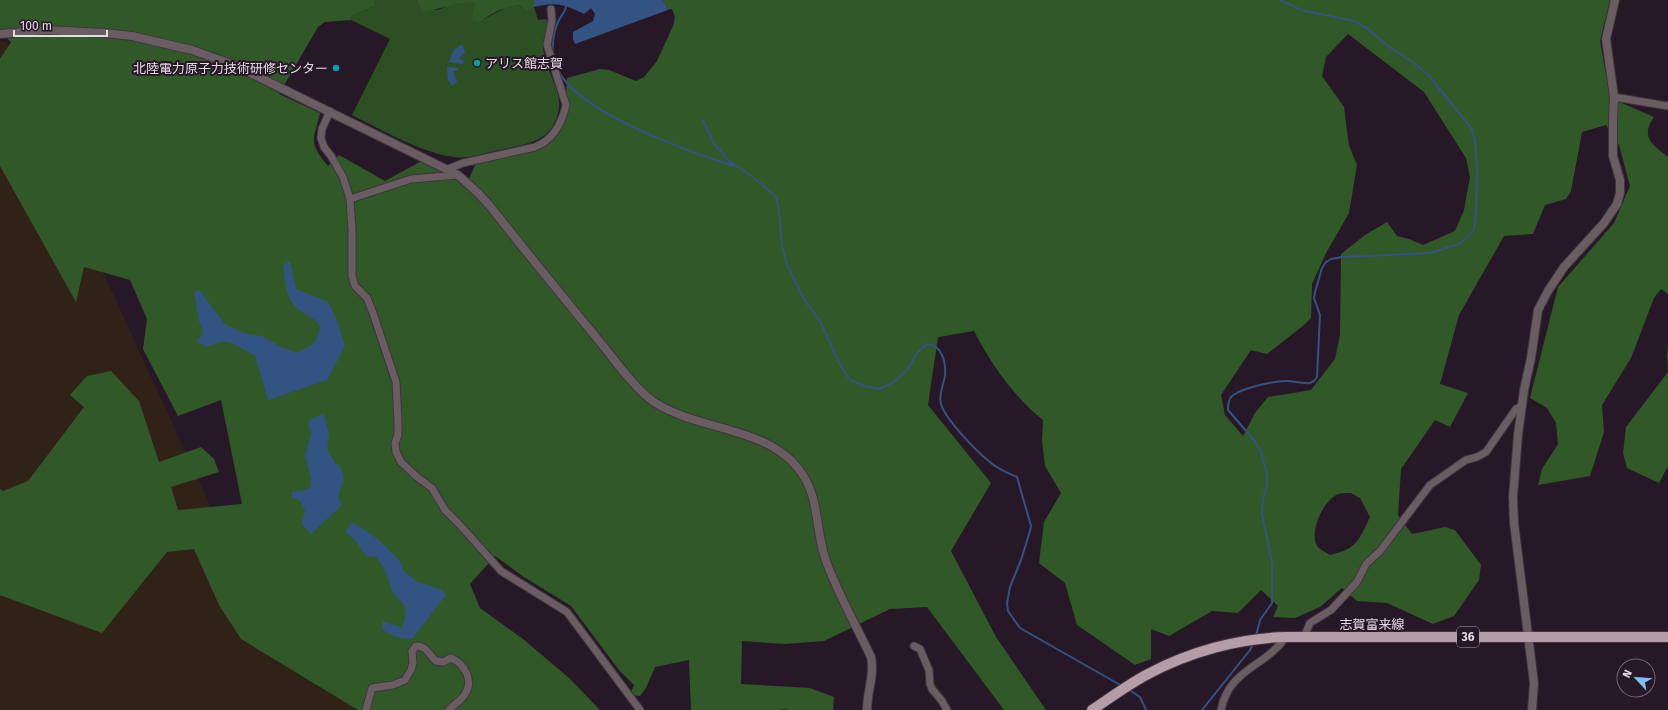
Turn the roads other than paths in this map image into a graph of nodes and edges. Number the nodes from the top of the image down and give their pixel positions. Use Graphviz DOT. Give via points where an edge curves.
graph roads {
  1 [pos="1615,0"];
  2 [pos="551,9"];
  3 [pos="0,34"];
  4 [pos="1614,97"];
  5 [pos="1668,106"];
  6 [pos="330,111"];
  7 [pos="448,169"];
  8 [pos="458,175"];
  9 [pos="350,199"];
  10 [pos="1522,406"];
  11 [pos="1286,637"];
  12 [pos="1304,637"];
  13 [pos="1668,637"];
  14 [pos="1528,638"];
  15 [pos="914,646"];
  16 [pos="366,710"];
  17 [pos="449,710"];
  18 [pos="640,710"];
  19 [pos="867,710"];
  20 [pos="947,710"];
  21 [pos="1092,710"];
  22 [pos="1220,710"];
  23 [pos="1532,710"];
  1 -- 4 [label="street" via="1606,39"];
  2 -- 7 [label="street" via="552,20 547,45 566,105 555,132 535,147 463,163"];
  3 -- 6 [label="street" via="46,30 105,33 169,44 234,65"];
  4 -- 5 [label="street"];
  4 -- 10 [label="street" via="1613,156 1620,180 1617,204 1604,223 1564,267 1538,310"];
  6 -- 7 [label="street"];
  6 -- 9 [label="street" via="321,138 343,177"];
  7 -- 8 [label="street"];
  8 -- 9 [label="street" via="411,179"];
  8 -- 19 [label="street" via="490,206 560,295 644,394 683,416 772,446 797,466 810,487 816,505 821,543 827,562 871,657 873,664"];
  9 -- 18 [label="street" via="352,276 355,286 367,298 396,382 398,435 395,443 401,462 432,488 445,510 501,571 567,612"];
  10 -- 12 [label="street" via="1516,408 1482,456 1466,460 1430,485 1380,551 1366,564 1357,582 1330,610 1310,623"];
  10 -- 14 [label="street" via="1513,497"];
  11 -- 12 [label="main road, 志賀富来線 / 36"];
  11 -- 21 [label="main road, 志賀富来線 / 36" via="1251,639 1176,661 1149,674"];
  11 -- 22 [label="street" via="1276,650 1237,678 1223,698"];
  12 -- 14 [label="main road, 志賀富来線 / 36"];
  13 -- 14 [label="main road, 志賀富来線 / 36"];
  14 -- 23 [label="street" via="1534,683"];
  15 -- 20 [label="street" via="920,649 929,670 932,689"];
  16 -- 17 [label="street" via="372,688 393,685 405,680 414,663 412,651 416,646 421,646 436,661 443,662 451,658 462,666 468,676 468,689 465,695"];
}
